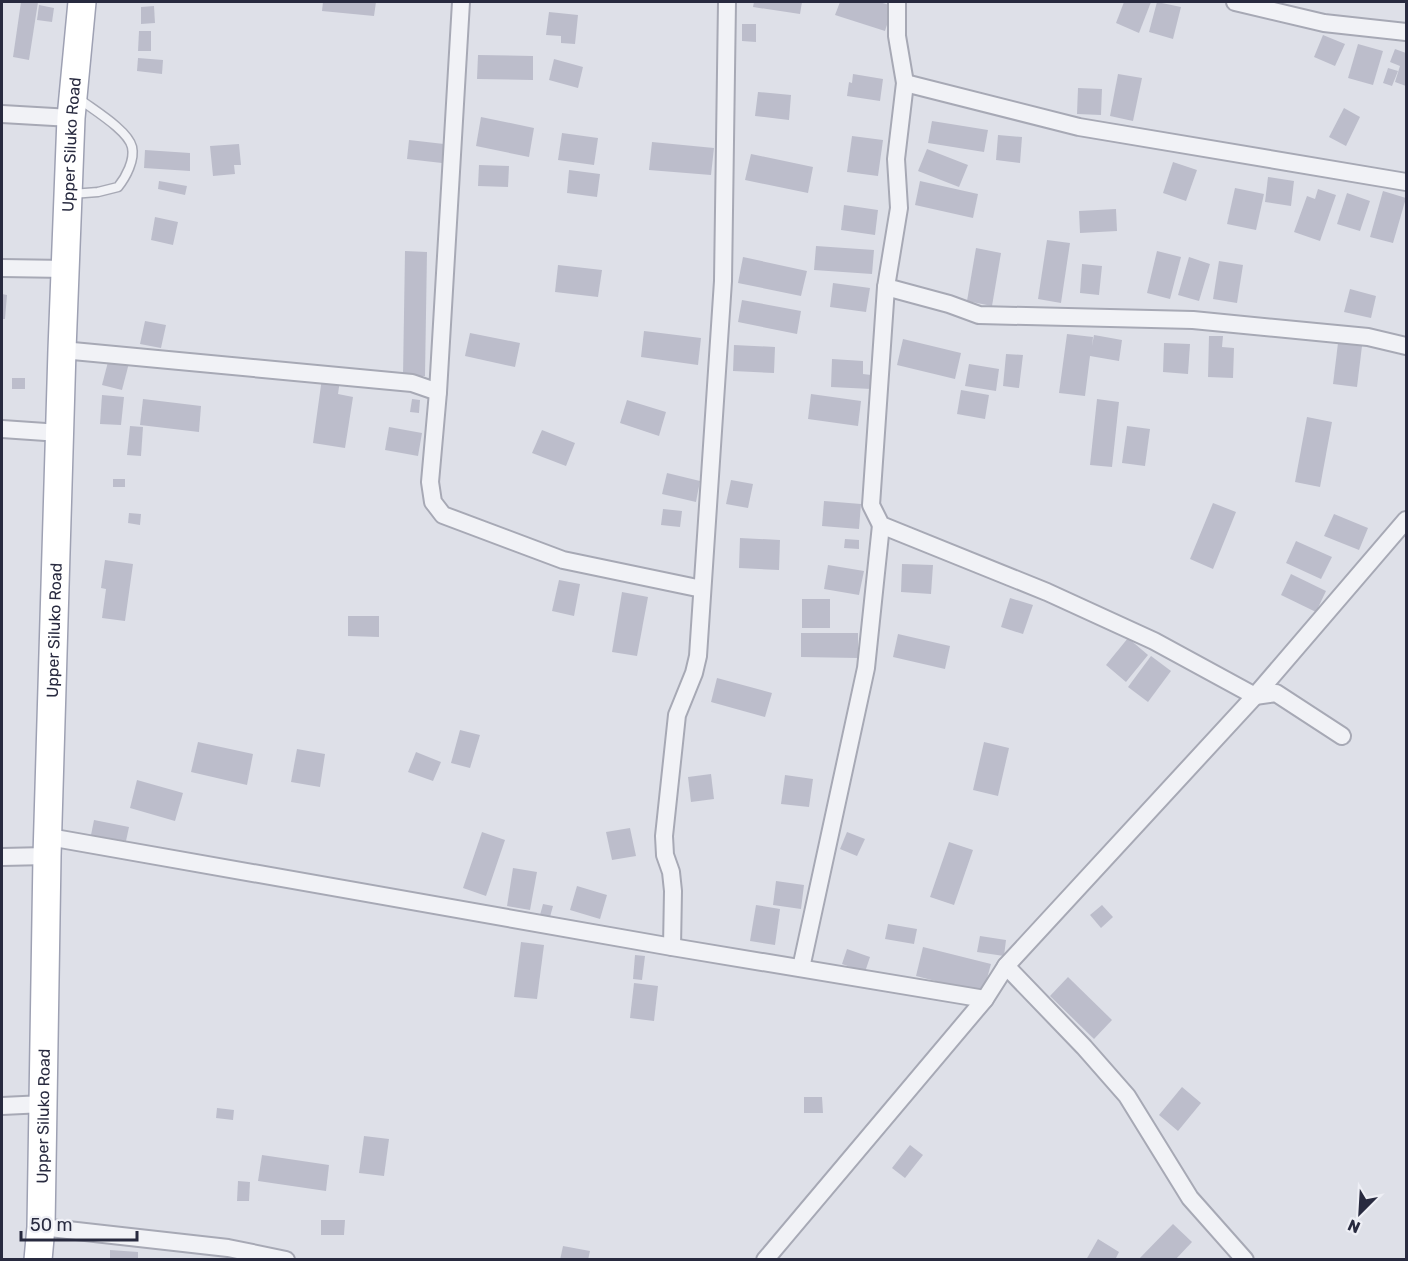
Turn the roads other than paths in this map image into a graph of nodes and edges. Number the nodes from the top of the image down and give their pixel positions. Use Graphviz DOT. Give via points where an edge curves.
graph roads {
  1 [pos="82,2"];
  2 [pos="461,2"];
  3 [pos="726,2"];
  4 [pos="897,2"];
  5 [pos="1235,2"];
  6 [pos="1407,32"];
  7 [pos="905,83"];
  8 [pos="72,106"];
  9 [pos="2,114"];
  10 [pos="1407,182"];
  11 [pos="69,194"];
  12 [pos="2,268"];
  13 [pos="66,269"];
  14 [pos="886,287"];
  15 [pos="1407,346"];
  16 [pos="62,350"];
  17 [pos="438,392"];
  18 [pos="2,429"];
  19 [pos="60,433"];
  20 [pos="1407,520"];
  21 [pos="881,525"];
  22 [pos="702,589"];
  23 [pos="1255,696"];
  24 [pos="1342,736"];
  25 [pos="48,847"];
  26 [pos="2,857"];
  27 [pos="672,947"];
  28 [pos="1006,966"];
  29 [pos="801,968"];
  30 [pos="985,999"];
  31 [pos="44,1104"];
  32 [pos="2,1106"];
  33 [pos="41,1227"];
  34 [pos="38,1260"];
  35 [pos="286,1260"];
  36 [pos="765,1260"];
  37 [pos="1245,1260"];
  1 -- 8 [label="main road, Upper Siluko Road"];
  2 -- 17 [label="street"];
  3 -- 22 [label="street" via="723,281"];
  4 -- 7 [label="street" via="897,36"];
  5 -- 6 [label="street" via="1324,23"];
  7 -- 10 [label="street" via="1079,127"];
  7 -- 14 [label="street" via="896,159 899,208"];
  8 -- 9 [label="street"];
  8 -- 11 [label="main road, Upper Siluko Road"];
  8 -- 11 [label="lane" via="122,132 132,147 129,172 118,187"];
  11 -- 13 [label="main road, Upper Siluko Road"];
  12 -- 13 [label="street"];
  13 -- 16 [label="main road, Upper Siluko Road"];
  14 -- 15 [label="street" via="980,315 1193,320 1368,337"];
  14 -- 21 [label="street" via="872,505"];
  16 -- 17 [label="street" via="412,383"];
  16 -- 19 [label="main road, Upper Siluko Road"];
  17 -- 22 [label="street" via="430,482 433,502 443,515 563,560"];
  18 -- 19 [label="street"];
  19 -- 25 [label="main road, Upper Siluko Road"];
  20 -- 23 [label="street"];
  21 -- 23 [label="street" via="1047,592 1154,641"];
  21 -- 29 [label="street" via="866,668"];
  22 -- 27 [label="street" via="698,656 677,715 664,836 673,891"];
  23 -- 24 [label="street" via="1276,693"];
  23 -- 28 [label="street"];
  25 -- 26 [label="street"];
  25 -- 27 [label="street"];
  25 -- 31 [label="main road, Upper Siluko Road"];
  27 -- 29 [label="street"];
  28 -- 30 [label="street"];
  28 -- 37 [label="street" via="1127,1096 1190,1198"];
  29 -- 30 [label="street"];
  30 -- 36 [label="street"];
  31 -- 32 [label="street"];
  31 -- 33 [label="main road, Upper Siluko Road"];
  33 -- 34 [label="main road, Upper Siluko Road"];
  33 -- 35 [label="street" via="228,1248"];
}
